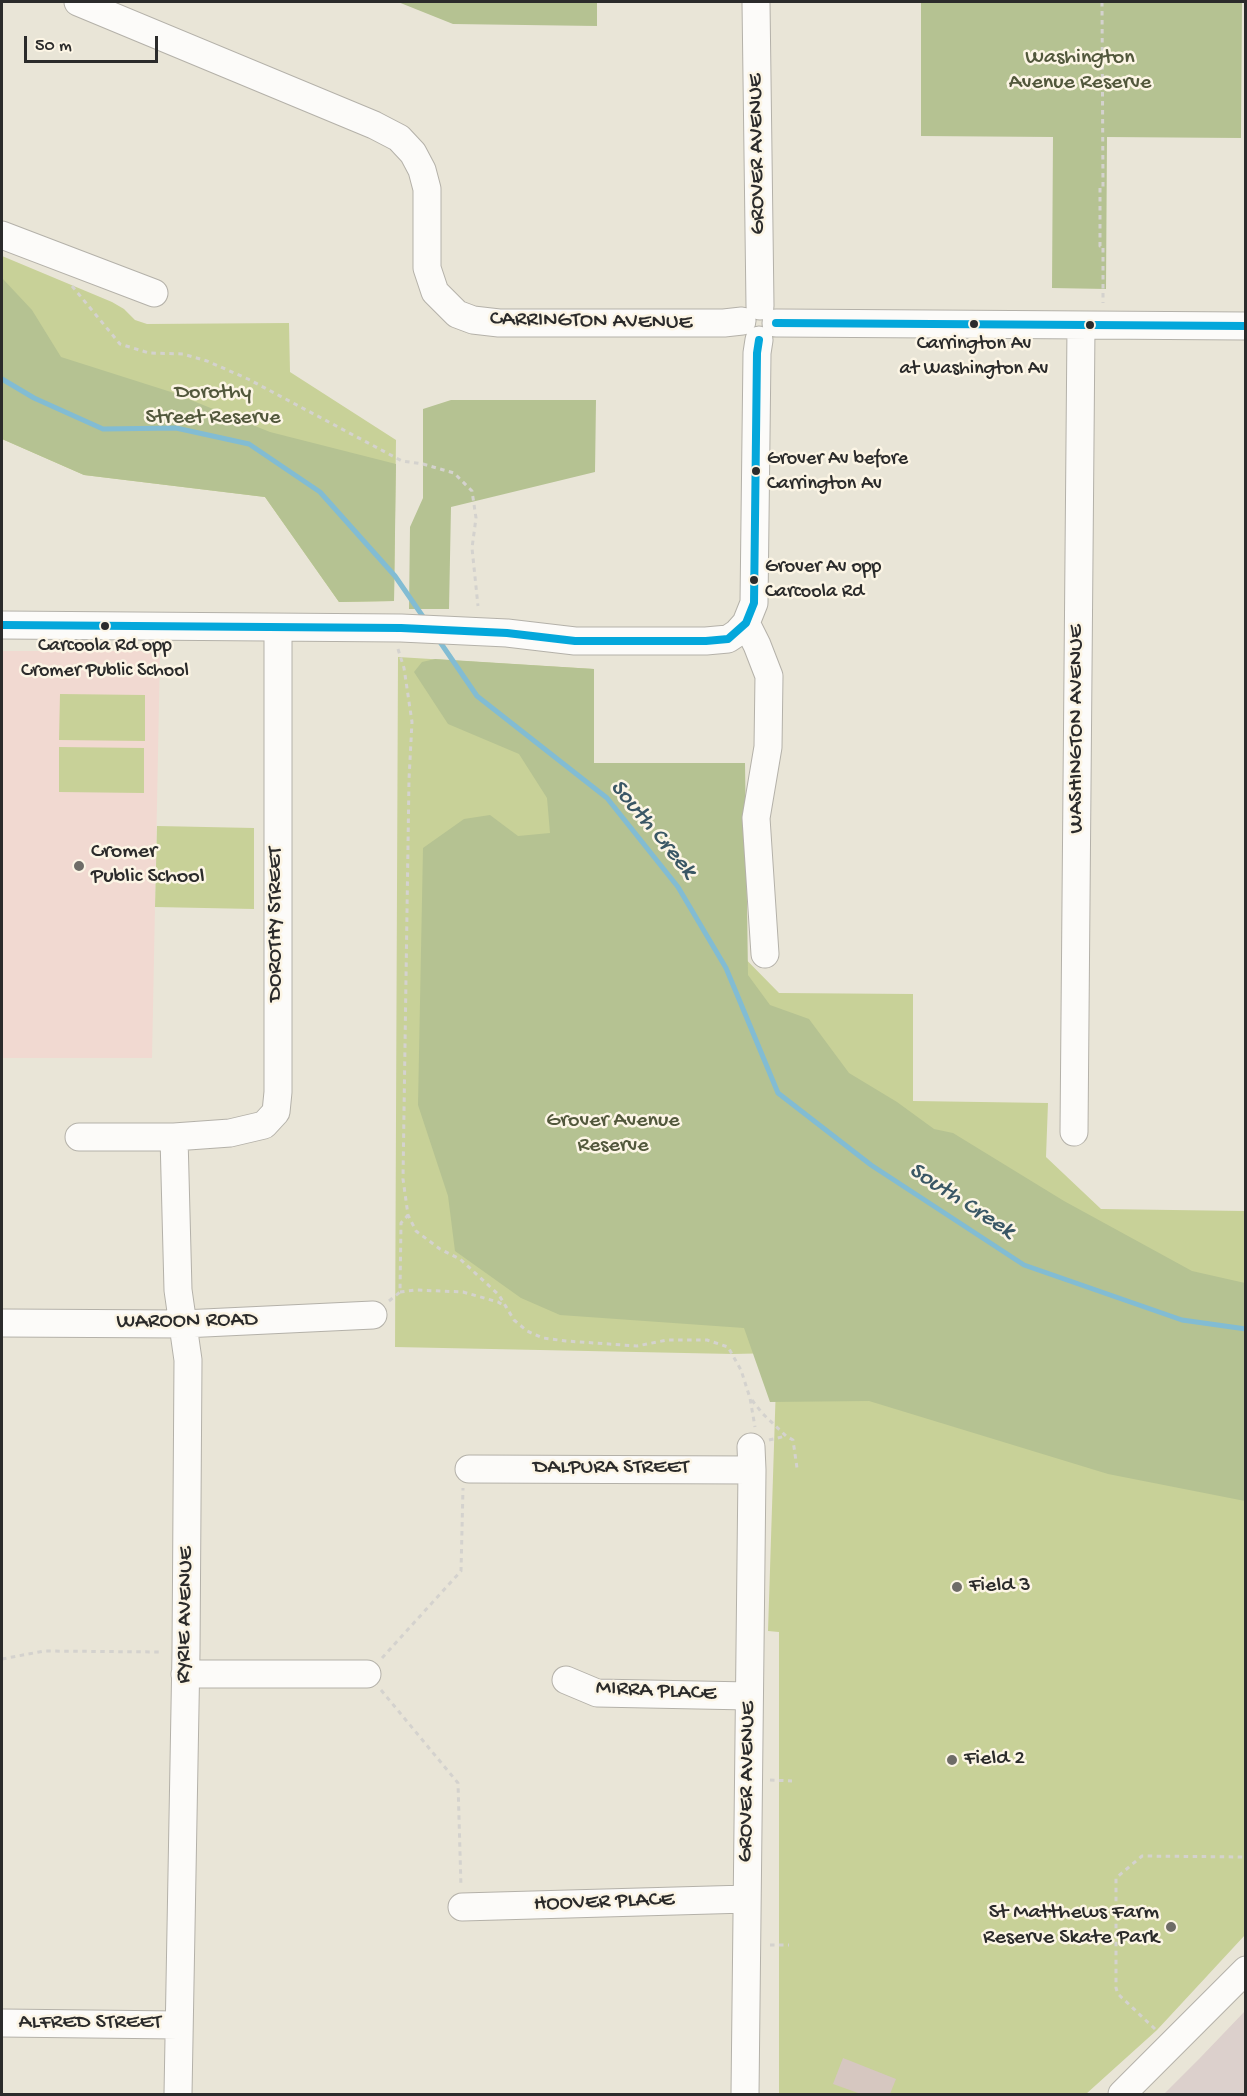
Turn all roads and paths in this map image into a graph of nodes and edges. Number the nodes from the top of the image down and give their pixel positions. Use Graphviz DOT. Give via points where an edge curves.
graph roads {
  1 [pos="78,2"];
  2 [pos="756,2"];
  3 [pos="1101,2"];
  4 [pos="2,235"];
  5 [pos="72,285"];
  6 [pos="154,293"];
  7 [pos="1102,310"];
  8 [pos="759,323"];
  9 [pos="1081,326"];
  10 [pos="1245,326"];
  11 [pos="478,606"];
  12 [pos="746,623"];
  13 [pos="2,625"];
  14 [pos="278,628"];
  15 [pos="400,636"];
  16 [pos="765,954"];
  17 [pos="1074,1132"];
  18 [pos="79,1137"];
  19 [pos="174,1137"];
  20 [pos="408,1215"];
  21 [pos="400,1292"];
  22 [pos="509,1309"];
  23 [pos="373,1315"];
  24 [pos="2,1323"];
  25 [pos="183,1324"];
  26 [pos="750,1398"];
  27 [pos="752,1458"];
  28 [pos="797,1468"];
  29 [pos="469,1469"];
  30 [pos="160,1652"];
  31 [pos="2,1659"];
  32 [pos="185,1674"];
  33 [pos="367,1674"];
  34 [pos="566,1680"];
  35 [pos="749,1696"];
  36 [pos="764,1780"];
  37 [pos="792,1781"];
  38 [pos="1245,1857"];
  39 [pos="747,1899"];
  40 [pos="462,1907"];
  41 [pos="761,1945"];
  42 [pos="789,1945"];
  43 [pos="1245,1970"];
  44 [pos="2,2023"];
  45 [pos="178,2025"];
  46 [pos="1157,2030"];
  47 [pos="178,2094"];
  48 [pos="746,2094"];
  49 [pos="1122,2094"];
  1 -- 8 [label="street, CARRINGTON AVENUE" via="374,124 399,138 413,153 427,189 427,268 435,292 457,314 499,322"];
  2 -- 8 [label="street, GROVER AVENUE"];
  3 -- 7 [label="path"];
  4 -- 6 [label="street"];
  5 -- 11 [label="path" via="120,344 148,353 183,354 207,361 402,461 454,472 472,491"];
  8 -- 9 [label="street, CARRINGTON AVENUE"];
  8 -- 12 [label="street, GROVER AVENUE" via="754,603"];
  9 -- 10 [label="street, CARRINGTON AVENUE"];
  9 -- 17 [label="street, WASHINGTON AVENUE"];
  12 -- 15 [label="street" via="728,639 706,641 575,641 466,630"];
  12 -- 16 [label="street" via="769,676 768,747 756,818"];
  13 -- 14 [label="street"];
  14 -- 15 [label="street"];
  14 -- 19 [label="street, DOROTHY STREET" via="276,1112 264,1125 247,1130"];
  15 -- 20 [label="path" via="399,653 412,722 403,1179"];
  18 -- 19 [label="street, DOROTHY STREET"];
  19 -- 25 [label="street, RYRIE AVENUE" via="178,1290"];
  20 -- 21 [label="path" via="401,1223"];
  20 -- 22 [label="path" via="416,1231 440,1250 460,1259"];
  21 -- 22 [label="path" via="463,1292"];
  21 -- 23 [label="path"];
  22 -- 26 [label="path" via="514,1320 543,1338 638,1346 667,1340 707,1340 728,1347"];
  23 -- 25 [label="street, WAROON ROAD"];
  24 -- 25 [label="street, WAROON ROAD"];
  25 -- 32 [label="street, RYRIE AVENUE" via="188,1360"];
  26 -- 27 [label="path" via="756,1434"];
  26 -- 28 [label="path" via="793,1440"];
  27 -- 29 [label="street, DALPURA STREET"];
  27 -- 35 [label="street, GROVER AVENUE"];
  29 -- 33 [label="path" via="462,1492 460,1571"];
  30 -- 31 [label="path" via="44,1651"];
  32 -- 33 [label="street"];
  32 -- 45 [label="street, RYRIE AVENUE"];
  33 -- 40 [label="path" via="458,1782"];
  34 -- 35 [label="street, MIRRA PLACE" via="597,1694"];
  35 -- 39 [label="street, GROVER AVENUE"];
  36 -- 37 [label="path"];
  38 -- 46 [label="path" via="1145,1856 1137,1858 1116,1878 1116,1988"];
  39 -- 40 [label="street, HOOVER PLACE"];
  39 -- 48 [label="street, GROVER AVENUE"];
  41 -- 42 [label="path"];
  43 -- 49 [label="street"];
  44 -- 45 [label="street, ALFRED STREET"];
  45 -- 47 [label="street, RYRIE AVENUE"];
}
